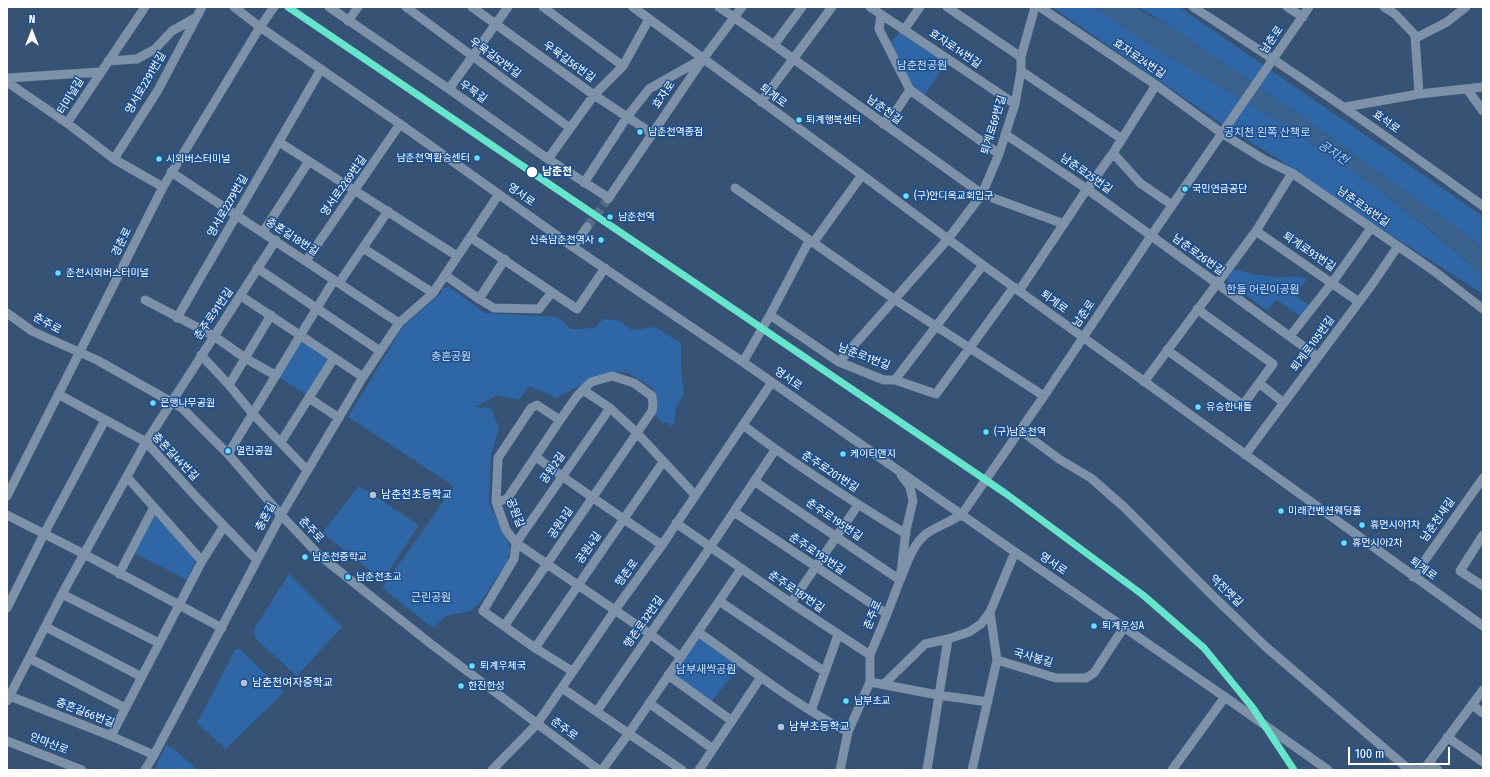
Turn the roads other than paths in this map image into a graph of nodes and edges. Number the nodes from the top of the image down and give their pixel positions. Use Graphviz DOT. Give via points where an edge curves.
graph roads {
  1 [pos="145,7"];
  2 [pos="202,7"];
  3 [pos="234,7"];
  4 [pos="274,7"];
  5 [pos="329,7"];
  6 [pos="358,7"];
  7 [pos="406,7"];
  8 [pos="472,7"];
  9 [pos="508,7"];
  10 [pos="544,7"];
  11 [pos="633,7"];
  12 [pos="719,7"];
  13 [pos="742,7"];
  14 [pos="802,7"];
  15 [pos="832,7"];
  16 [pos="870,7"];
  17 [pos="920,7"];
  18 [pos="947,7"];
  19 [pos="1035,7"];
  20 [pos="1040,7"];
  21 [pos="1193,7"];
  22 [pos="1287,7"];
  23 [pos="1310,7"];
  24 [pos="1384,7"];
  25 [pos="1466,7"];
  26 [pos="882,15"];
  27 [pos="734,17"];
  28 [pos="1302,17"];
  29 [pos="196,18"];
  30 [pos="649,19"];
  31 [pos="348,21"];
  32 [pos="495,24"];
  33 [pos="260,27"];
  34 [pos="904,30"];
  35 [pos="1416,38"];
  36 [pos="774,45"];
  37 [pos="473,57"];
  38 [pos="1021,57"];
  39 [pos="1274,58"];
  40 [pos="704,59"];
  41 [pos="793,59"];
  42 [pos="108,61"];
  43 [pos="623,66"];
  44 [pos="321,69"];
  45 [pos="1021,71"];
  46 [pos="100,72"];
  47 [pos="7,78"];
  48 [pos="7,82"];
  49 [pos="1156,85"];
  50 [pos="1483,87"];
  51 [pos="450,89"];
  52 [pos="1467,89"];
  53 [pos="910,90"];
  54 [pos="594,94"];
  55 [pos="1419,94"];
  56 [pos="761,102"];
  57 [pos="1015,104"];
  58 [pos="1345,107"];
  59 [pos="1483,111"];
  60 [pos="627,117"];
  61 [pos="67,123"];
  62 [pos="400,124"];
  63 [pos="883,124"];
  64 [pos="570,128"];
  65 [pos="1225,130"];
  66 [pos="653,134"];
  67 [pos="1005,134"];
  68 [pos="1122,139"];
  69 [pos="279,142"];
  70 [pos="1113,153"];
  71 [pos="1000,154"];
  72 [pos="114,159"];
  73 [pos="548,159"];
  74 [pos="309,161"];
  75 [pos="171,172"];
  76 [pos="1292,173"];
  77 [pos="862,175"];
  78 [pos="584,183"];
  79 [pos="163,187"];
  80 [pos="735,188"];
  81 [pos="1087,189"];
  82 [pos="355,190"];
  83 [pos="499,194"];
  84 [pos="982,194"];
  85 [pos="609,198"];
  86 [pos="1172,205"];
  87 [pos="1483,206"];
  88 [pos="388,211"];
  89 [pos="237,215"];
  90 [pos="1064,224"];
  91 [pos="587,227"];
  92 [pos="1371,228"];
  93 [pos="1256,231"];
  94 [pos="263,232"];
  95 [pos="1151,236"];
  96 [pos="470,237"];
  97 [pos="948,239"];
  98 [pos="276,240"];
  99 [pos="811,242"];
  100 [pos="1398,246"];
  101 [pos="572,247"];
  102 [pos="363,248"];
  103 [pos="457,256"];
  104 [pos="505,259"];
  105 [pos="306,261"];
  106 [pos="982,265"];
  107 [pos="257,268"];
  108 [pos="605,268"];
  109 [pos="445,275"];
  110 [pos="337,281"];
  111 [pos="1332,283"];
  112 [pos="1217,284"];
  113 [pos="1016,289"];
  114 [pos="552,292"];
  115 [pos="433,293"];
  116 [pos="241,296"];
  117 [pos="479,299"];
  118 [pos="894,299"];
  119 [pos="145,300"];
  120 [pos="1359,302"];
  121 [pos="316,308"];
  122 [pos="1197,309"];
  123 [pos="1483,309"];
  124 [pos="7,313"];
  125 [pos="271,315"];
  126 [pos="770,316"];
  127 [pos="177,318"];
  128 [pos="399,323"];
  129 [pos="936,327"];
  130 [pos="214,336"];
  131 [pos="300,336"];
  132 [pos="1290,336"];
  133 [pos="1083,337"];
  134 [pos="970,347"];
  135 [pos="1167,350"];
  136 [pos="380,351"];
  137 [pos="79,352"];
  138 [pos="201,355"];
  139 [pos="1318,357"];
  140 [pos="245,358"];
  141 [pos="334,358"];
  142 [pos="743,362"];
  143 [pos="839,362"];
  144 [pos="275,375"];
  145 [pos="363,377"];
  146 [pos="895,380"];
  147 [pos="772,382"];
  148 [pos="1144,382"];
  149 [pos="1259,383"];
  150 [pos="229,385"];
  151 [pos="584,390"];
  152 [pos="58,394"];
  153 [pos="1044,396"];
  154 [pos="309,398"];
  155 [pos="172,402"];
  156 [pos="1284,403"];
  157 [pos="610,408"];
  158 [pos="252,413"];
  159 [pos="338,418"];
  160 [pos="105,420"];
  161 [pos="560,420"];
  162 [pos="743,425"];
  163 [pos="1020,430"];
  164 [pos="637,433"];
  165 [pos="146,442"];
  166 [pos="281,442"];
  167 [pos="775,450"];
  168 [pos="228,454"];
  169 [pos="1245,455"];
  170 [pos="536,457"];
  171 [pos="663,462"];
  172 [pos="897,469"];
  173 [pos="307,470"];
  174 [pos="561,476"];
  175 [pos="127,477"];
  176 [pos="1483,478"];
  177 [pos="754,481"];
  178 [pos="1480,488"];
  179 [pos="695,495"];
  180 [pos="7,496"];
  181 [pos="592,499"];
  182 [pos="496,502"];
  183 [pos="858,504"];
  184 [pos="154,507"];
  185 [pos="734,512"];
  186 [pos="962,514"];
  187 [pos="7,515"];
  188 [pos="281,515"];
  189 [pos="624,518"];
  190 [pos="676,523"];
  191 [pos="224,526"];
  192 [pos="44,534"];
  193 [pos="906,534"];
  194 [pos="836,536"];
  195 [pos="1482,537"];
  196 [pos="516,544"];
  197 [pos="662,545"];
  198 [pos="711,546"];
  199 [pos="1015,552"];
  200 [pos="84,554"];
  201 [pos="257,560"];
  202 [pos="202,561"];
  203 [pos="548,564"];
  204 [pos="815,567"];
  205 [pos="741,569"];
  206 [pos="119,574"];
  207 [pos="1414,577"];
  208 [pos="900,580"];
  209 [pos="578,585"];
  210 [pos="1483,586"];
  211 [pos="62,594"];
  212 [pos="719,601"];
  213 [pos="791,603"];
  214 [pos="179,606"];
  215 [pos="7,608"];
  216 [pos="614,610"];
  217 [pos="990,612"];
  218 [pos="887,614"];
  219 [pos="505,625"];
  220 [pos="1483,626"];
  221 [pos="46,627"];
  222 [pos="1124,627"];
  223 [pos="222,628"];
  224 [pos="698,632"];
  225 [pos="650,634"];
  226 [pos="838,635"];
  227 [pos="948,639"];
  228 [pos="159,643"];
  229 [pos="535,648"];
  230 [pos="870,655"];
  231 [pos="681,657"];
  232 [pos="29,658"];
  233 [pos="997,660"];
  234 [pos="572,671"];
  235 [pos="825,672"];
  236 [pos="668,676"];
  237 [pos="142,677"];
  238 [pos="761,678"];
  239 [pos="870,682"];
  240 [pos="884,684"];
  241 [pos="562,688"];
  242 [pos="1483,690"];
  243 [pos="938,695"];
  244 [pos="1225,697"];
  245 [pos="8,698"];
  246 [pos="988,702"];
  247 [pos="649,703"];
  248 [pos="1472,705"];
  249 [pos="125,708"];
  250 [pos="597,711"];
  251 [pos="811,711"];
  252 [pos="1483,713"];
  253 [pos="732,721"];
  254 [pos="537,724"];
  255 [pos="848,732"];
  256 [pos="629,734"];
  257 [pos="111,736"];
  258 [pos="1447,737"];
  259 [pos="7,741"];
  260 [pos="713,749"];
  261 [pos="154,755"];
  262 [pos="1483,762"];
  263 [pos="1421,768"];
  264 [pos="82,770"];
  265 [pos="145,770"];
  266 [pos="492,770"];
  267 [pos="601,770"];
  268 [pos="682,770"];
  269 [pos="698,770"];
  270 [pos="840,770"];
  271 [pos="927,770"];
  272 [pos="972,770"];
  273 [pos="1172,770"];
  274 [pos="1328,770"];
  275 [pos="1438,770"];
  1 -- 42 [label="street, 터미널길"];
  2 -- 29 [label="street, 영서로2291번길"];
  3 -- 33 [label="street, 영서로"];
  4 -- 33 [label="street, 경춘로"];
  5 -- 31 [label="street, 우묵길"];
  6 -- 31 [label="street"];
  7 -- 37 [label="street, 우묵길52번길"];
  8 -- 32 [label="street, 우묵길56번길"];
  9 -- 32 [label="street"];
  10 -- 43 [label="street"];
  11 -- 30 [label="street, 퇴계로"];
  12 -- 27 [label="street, 남춘천길"];
  13 -- 27 [label="street, 효자로"];
  14 -- 36 [label="street"];
  15 -- 41 [label="street"];
  16 -- 26 [label="street, 효자로14번길"];
  17 -- 34 [label="street"];
  18 -- 38 [label="street"];
  19 -- 38 [label="street, 퇴계로69번길"];
  20 -- 49 [label="street, 효자로24번길"];
  21 -- 39 [label="street, 효석로"];
  22 -- 28 [label="street"];
  23 -- 28 [label="street, 남춘로"];
  24 -- 35 [label="street" via="1395,14"];
  25 -- 35 [label="street" via="1447,22"];
  26 -- 34 [label="street, 효자로14번길"];
  26 -- 53 [label="street" via="879,29"];
  27 -- 36 [label="street, 남춘천길"];
  27 -- 40 [label="street, 효자로"];
  28 -- 39 [label="street, 남춘로"];
  29 -- 42 [label="street, 영서로2291번길" via="172,31 155,49 137,59"];
  29 -- 72 [label="street, 영서로2291번길" via="158,90"];
  30 -- 40 [label="street, 퇴계로"];
  30 -- 43 [label="street"];
  31 -- 51 [label="street, 우묵길"];
  32 -- 37 [label="street"];
  32 -- 54 [label="street, 우묵길56번길"];
  33 -- 44 [label="street, 영서로"];
  33 -- 75 [label="street, 경춘로"];
  34 -- 57 [label="street, 효자로14번길"];
  35 -- 55 [label="street"];
  36 -- 41 [label="street, 남춘천길"];
  37 -- 51 [label="street"];
  37 -- 64 [label="street, 우묵길52번길"];
  38 -- 45 [label="street, 퇴계로69번길"];
  39 -- 58 [label="street, 효석로"];
  39 -- 65 [label="street, 남춘로"];
  40 -- 56 [label="street, 퇴계로"];
  40 -- 60 [label="street" via="649,89"];
  40 -- 66 [label="street, 효자로"];
  41 -- 56 [label="street"];
  41 -- 63 [label="street, 남춘천길"];
  42 -- 46 [label="street, 터미널길"];
  43 -- 54 [label="street"];
  44 -- 62 [label="street, 영서로"];
  44 -- 69 [label="street, 영서로2279번길"];
  45 -- 57 [label="street, 퇴계로69번길"];
  45 -- 68 [label="street"];
  46 -- 47 [label="street"];
  46 -- 61 [label="street, 터미널길"];
  48 -- 61 [label="street"];
  49 -- 65 [label="street, 효자로24번길"];
  49 -- 68 [label="street"];
  50 -- 52 [label="street"];
  51 -- 73 [label="street, 우묵길"];
  52 -- 55 [label="street"];
  52 -- 59 [label="street"];
  53 -- 63 [label="street"];
  53 -- 71 [label="street"];
  54 -- 60 [label="street, 우묵길56번길"];
  54 -- 64 [label="street"];
  55 -- 58 [label="street"];
  56 -- 77 [label="street, 퇴계로"];
  57 -- 67 [label="street, 퇴계로69번길"];
  58 -- 87 [label="street, 효석로"];
  60 -- 66 [label="street, 우묵길56번길"];
  60 -- 78 [label="street"];
  61 -- 72 [label="street, 터미널길"];
  62 -- 82 [label="street, 영서로2269번길"];
  62 -- 83 [label="street, 영서로"];
  63 -- 84 [label="street, 남춘천길"];
  64 -- 73 [label="street"];
  65 -- 76 [label="street, 남춘로36번길" via="1266,160"];
  65 -- 86 [label="street, 남춘로"];
  66 -- 85 [label="street, 효자로"];
  67 -- 71 [label="street, 퇴계로69번길"];
  67 -- 81 [label="street, 남춘로25번길"];
  68 -- 70 [label="street"];
  69 -- 74 [label="street"];
  69 -- 89 [label="street, 영서로2279번길"];
  70 -- 81 [label="street"];
  70 -- 86 [label="street" via="1140,183"];
  71 -- 84 [label="street, 퇴계로69번길"];
  72 -- 79 [label="street, 터미널길"];
  73 -- 78 [label="street, 우묵길"];
  74 -- 82 [label="street"];
  74 -- 94 [label="street"];
  75 -- 79 [label="street, 경춘로"];
  75 -- 89 [label="street, 충혼길18번길"];
  76 -- 92 [label="street, 남춘로36번길"];
  76 -- 93 [label="street"];
  77 -- 97 [label="street, 퇴계로"];
  77 -- 99 [label="street"];
  78 -- 85 [label="street, 우묵길"];
  79 -- 137 [label="street, 경춘로"];
  80 -- 99 [label="street"];
  81 -- 90 [label="street"];
  81 -- 95 [label="street, 남춘로25번길"];
  82 -- 88 [label="street"];
  82 -- 105 [label="street, 영서로2269번길"];
  83 -- 96 [label="street, 충혼길"];
  83 -- 101 [label="street, 영서로"];
  84 -- 90 [label="street, 남춘천길"];
  84 -- 97 [label="street, 퇴계로69번길"];
  86 -- 95 [label="street, 남춘로"];
  88 -- 102 [label="street"];
  88 -- 103 [label="street"];
  89 -- 94 [label="street, 충혼길18번길"];
  89 -- 127 [label="street, 영서로2279번길"];
  90 -- 113 [label="street"];
  91 -- 101 [label="street"];
  92 -- 100 [label="street, 남춘로36번길"];
  92 -- 111 [label="street, 퇴계로93번길"];
  93 -- 111 [label="street, 퇴계로93번길"];
  93 -- 112 [label="street"];
  94 -- 98 [label="street, 충혼길18번길"];
  95 -- 112 [label="street, 남춘로26번길"];
  95 -- 133 [label="street, 남춘로"];
  96 -- 103 [label="street, 충혼길"];
  96 -- 104 [label="street"];
  97 -- 106 [label="street, 퇴계로"];
  97 -- 118 [label="street, 퇴계로69번길"];
  98 -- 105 [label="street, 충혼길18번길"];
  98 -- 107 [label="street, 춘주로91번길"];
  99 -- 118 [label="street"];
  99 -- 126 [label="street"];
  100 -- 120 [label="street, 퇴계로105번길"];
  100 -- 123 [label="street, 남춘로36번길" via="1434,270"];
  101 -- 108 [label="street, 영서로"];
  102 -- 110 [label="street"];
  102 -- 115 [label="street"];
  103 -- 109 [label="street, 충혼길"];
  104 -- 114 [label="street"];
  104 -- 117 [label="street"];
  105 -- 110 [label="street, 충혼길18번길"];
  106 -- 113 [label="street, 퇴계로"];
  106 -- 129 [label="street"];
  107 -- 116 [label="street, 춘주로91번길"];
  107 -- 121 [label="street"];
  108 -- 114 [label="street" via="578,309"];
  108 -- 142 [label="street, 영서로"];
  109 -- 115 [label="street, 충혼길"];
  109 -- 117 [label="street"];
  110 -- 121 [label="street"];
  110 -- 128 [label="street, 충혼길18번길"];
  111 -- 120 [label="street"];
  111 -- 132 [label="street"];
  112 -- 122 [label="street"];
  112 -- 132 [label="street, 남춘로26번길"];
  113 -- 133 [label="street, 퇴계로"];
  113 -- 134 [label="street"];
  114 -- 117 [label="street" via="539,309 494,308"];
  115 -- 128 [label="street, 충혼길"];
  116 -- 125 [label="street"];
  116 -- 130 [label="street, 춘주로91번길"];
  118 -- 129 [label="street"];
  118 -- 143 [label="street, 퇴계로69번길"];
  119 -- 127 [label="street"];
  120 -- 139 [label="street, 퇴계로105번길"];
  121 -- 131 [label="street"];
  121 -- 136 [label="street"];
  122 -- 135 [label="street"];
  122 -- 149 [label="street" via="1273,364"];
  124 -- 137 [label="street, 춘주로" via="32,331"];
  125 -- 131 [label="street"];
  125 -- 140 [label="street"];
  126 -- 142 [label="street"];
  126 -- 143 [label="street, 남춘로1번길"];
  127 -- 130 [label="street"];
  128 -- 136 [label="street, 충혼길"];
  129 -- 134 [label="street"];
  129 -- 146 [label="street"];
  130 -- 138 [label="street, 춘주로91번길"];
  130 -- 140 [label="street"];
  131 -- 141 [label="street"];
  131 -- 144 [label="street"];
  132 -- 139 [label="street, 남춘로26번길"];
  133 -- 148 [label="street, 퇴계로"];
  133 -- 153 [label="street, 남춘로"];
  134 -- 146 [label="street, 남춘로1번길" via="936,394"];
  134 -- 153 [label="street"];
  135 -- 148 [label="street"];
  135 -- 149 [label="street" via="1243,405"];
  136 -- 145 [label="street, 충혼길"];
  137 -- 152 [label="street, 경춘로"];
  137 -- 155 [label="street, 춘주로"];
  138 -- 150 [label="street"];
  138 -- 155 [label="street, 춘주로91번길"];
  139 -- 156 [label="street, 퇴계로105번길"];
  140 -- 144 [label="street"];
  140 -- 150 [label="street"];
  141 -- 145 [label="street"];
  141 -- 154 [label="street"];
  142 -- 147 [label="street, 영서로"];
  143 -- 146 [label="street, 남춘로1번길" via="884,380"];
  144 -- 158 [label="street"];
  145 -- 159 [label="street, 충혼길"];
  147 -- 162 [label="street, 행촌로"];
  147 -- 172 [label="street, 영서로"];
  148 -- 169 [label="street, 퇴계로"];
  149 -- 156 [label="street"];
  150 -- 158 [label="street"];
  151 -- 157 [label="street"];
  151 -- 161 [label="street"];
  151 -- 164 [label="street, 공원3길" via="590,382 612,376 634,383 652,396 652,411"];
  152 -- 160 [label="street, 충혼길44번길"];
  152 -- 180 [label="street, 경춘로"];
  153 -- 163 [label="street, 남춘로"];
  154 -- 159 [label="street"];
  154 -- 166 [label="street"];
  155 -- 165 [label="street, 춘주로91번길"];
  155 -- 168 [label="street, 춘주로" via="182,408"];
  156 -- 169 [label="street, 퇴계로105번길"];
  157 -- 164 [label="street"];
  157 -- 174 [label="street, 공원2길"];
  158 -- 166 [label="street"];
  158 -- 168 [label="street"];
  159 -- 173 [label="street, 충혼길"];
  160 -- 165 [label="street, 충혼길44번길"];
  160 -- 192 [label="street"];
  161 -- 170 [label="street"];
  161 -- 182 [label="street, 공원길" via="537,405 531,408 498,458"];
  162 -- 167 [label="street, 춘주로201번길"];
  162 -- 179 [label="street, 행촌로"];
  163 -- 186 [label="street, 남춘로"];
  163 -- 263 [label="street, 역전옛길" via="1059,459 1091,478 1119,502 1266,647 1406,767"];
  164 -- 171 [label="street"];
  164 -- 181 [label="street, 공원3길"];
  165 -- 175 [label="street, 춘주로91번길"];
  165 -- 191 [label="street, 충혼길44번길"];
  166 -- 173 [label="street"];
  167 -- 177 [label="street"];
  167 -- 183 [label="street, 춘주로201번길"];
  168 -- 188 [label="street, 춘주로"];
  169 -- 207 [label="street, 퇴계로"];
  170 -- 174 [label="street"];
  170 -- 182 [label="street" via="507,500"];
  171 -- 179 [label="street"];
  171 -- 189 [label="street, 공원4길"];
  172 -- 186 [label="street, 영서로"];
  172 -- 193 [label="street, 춘주로" via="906,481 913,501"];
  173 -- 188 [label="street, 충혼길"];
  174 -- 181 [label="street"];
  174 -- 196 [label="street, 공원2길"];
  175 -- 184 [label="street"];
  175 -- 200 [label="street, 춘주로91번길"];
  176 -- 178 [label="street, 남춘천새길"];
  177 -- 185 [label="street"];
  177 -- 194 [label="street, 춘주로195번길"];
  178 -- 207 [label="street, 남춘천새길"];
  179 -- 190 [label="street, 행촌로"];
  181 -- 189 [label="street"];
  181 -- 203 [label="street, 공원3길"];
  182 -- 196 [label="street, 공원길" via="506,530"];
  183 -- 193 [label="street, 춘주로201번길"];
  183 -- 194 [label="street"];
  184 -- 202 [label="street"];
  184 -- 206 [label="street"];
  185 -- 198 [label="street"];
  185 -- 204 [label="street, 춘주로193번길"];
  186 -- 199 [label="street, 영서로"];
  186 -- 208 [label="street" via="921,539"];
  187 -- 192 [label="street"];
  188 -- 201 [label="street, 충혼길"];
  188 -- 254 [label="street, 춘주로" via="318,555"];
  189 -- 197 [label="street"];
  189 -- 209 [label="street, 공원4길"];
  190 -- 197 [label="street, 행촌로"];
  190 -- 198 [label="street, 춘주로187번길"];
  191 -- 201 [label="street, 충혼길44번길"];
  191 -- 202 [label="street"];
  192 -- 200 [label="street"];
  192 -- 215 [label="street"];
  193 -- 208 [label="street, 춘주로"];
  194 -- 204 [label="street"];
  194 -- 208 [label="street, 춘주로195번길"];
  195 -- 210 [label="street" via="1460,571"];
  196 -- 203 [label="street"];
  196 -- 219 [label="street, 공원길" via="514,558 483,610"];
  197 -- 216 [label="street, 행촌로"];
  198 -- 205 [label="street, 춘주로187번길"];
  198 -- 225 [label="street, 행촌로32번길"];
  199 -- 217 [label="street"];
  199 -- 222 [label="street, 영서로"];
  200 -- 206 [label="street"];
  200 -- 211 [label="street, 춘주로91번길"];
  201 -- 223 [label="street, 충혼길"];
  202 -- 214 [label="street"];
  203 -- 209 [label="street"];
  203 -- 219 [label="street, 공원3길"];
  204 -- 213 [label="street"];
  204 -- 218 [label="street, 춘주로193번길"];
  205 -- 212 [label="street"];
  205 -- 213 [label="street, 춘주로187번길"];
  206 -- 214 [label="street"];
  207 -- 220 [label="street, 퇴계로"];
  208 -- 218 [label="street, 춘주로"];
  209 -- 216 [label="street"];
  209 -- 229 [label="street, 공원4길"];
  211 -- 221 [label="street, 춘주로91번길"];
  211 -- 228 [label="street"];
  212 -- 224 [label="street"];
  212 -- 235 [label="street"];
  213 -- 226 [label="street, 춘주로187번길"];
  214 -- 223 [label="street"];
  214 -- 228 [label="street"];
  216 -- 225 [label="street"];
  216 -- 234 [label="street, 행촌로"];
  217 -- 227 [label="street" via="981,624 969,632"];
  217 -- 233 [label="street"];
  218 -- 230 [label="street, 춘주로"];
  219 -- 229 [label="street"];
  221 -- 232 [label="street, 춘주로91번길"];
  221 -- 237 [label="street"];
  222 -- 233 [label="street, 국사봉길" via="1094,673 1086,678 1056,678"];
  222 -- 244 [label="street, 영서로"];
  223 -- 261 [label="street, 충혼길"];
  224 -- 231 [label="street"];
  224 -- 238 [label="street"];
  225 -- 231 [label="street"];
  225 -- 250 [label="street, 행촌로32번길"];
  226 -- 230 [label="street, 춘주로187번길"];
  226 -- 235 [label="street"];
  227 -- 240 [label="street" via="925,644"];
  227 -- 243 [label="street"];
  228 -- 237 [label="street"];
  229 -- 234 [label="street"];
  230 -- 239 [label="street, 춘주로"];
  231 -- 236 [label="street"];
  232 -- 245 [label="street, 춘주로91번길"];
  232 -- 249 [label="street"];
  233 -- 246 [label="street, 국사봉길"];
  234 -- 241 [label="street, 행촌로"];
  235 -- 251 [label="street"];
  236 -- 247 [label="street"];
  236 -- 253 [label="street"];
  237 -- 249 [label="street"];
  238 -- 251 [label="street"];
  238 -- 253 [label="street"];
  239 -- 240 [label="street"];
  239 -- 255 [label="street, 춘주로"];
  240 -- 243 [label="street"];
  241 -- 250 [label="street"];
  241 -- 254 [label="street, 행촌로"];
  242 -- 248 [label="street"];
  243 -- 246 [label="street"];
  243 -- 271 [label="street"];
  244 -- 273 [label="street"];
  244 -- 274 [label="street, 영서로"];
  245 -- 257 [label="street, 충혼길66번길"];
  246 -- 272 [label="street, 국사봉길"];
  247 -- 256 [label="street"];
  247 -- 260 [label="street"];
  248 -- 252 [label="street"];
  248 -- 258 [label="street"];
  249 -- 257 [label="street"];
  250 -- 256 [label="street"];
  251 -- 255 [label="street"];
  253 -- 260 [label="street"];
  254 -- 266 [label="street, 행촌로"];
  254 -- 267 [label="street, 춘주로"];
  255 -- 270 [label="street, 춘주로"];
  256 -- 267 [label="street"];
  256 -- 268 [label="street"];
  257 -- 261 [label="street, 충혼길66번길"];
  258 -- 262 [label="street"];
  258 -- 263 [label="street"];
  259 -- 264 [label="street, 안마산로"];
  260 -- 269 [label="street"];
  261 -- 265 [label="street, 충혼길"];
  263 -- 275 [label="street, 역전옛길"];
}
